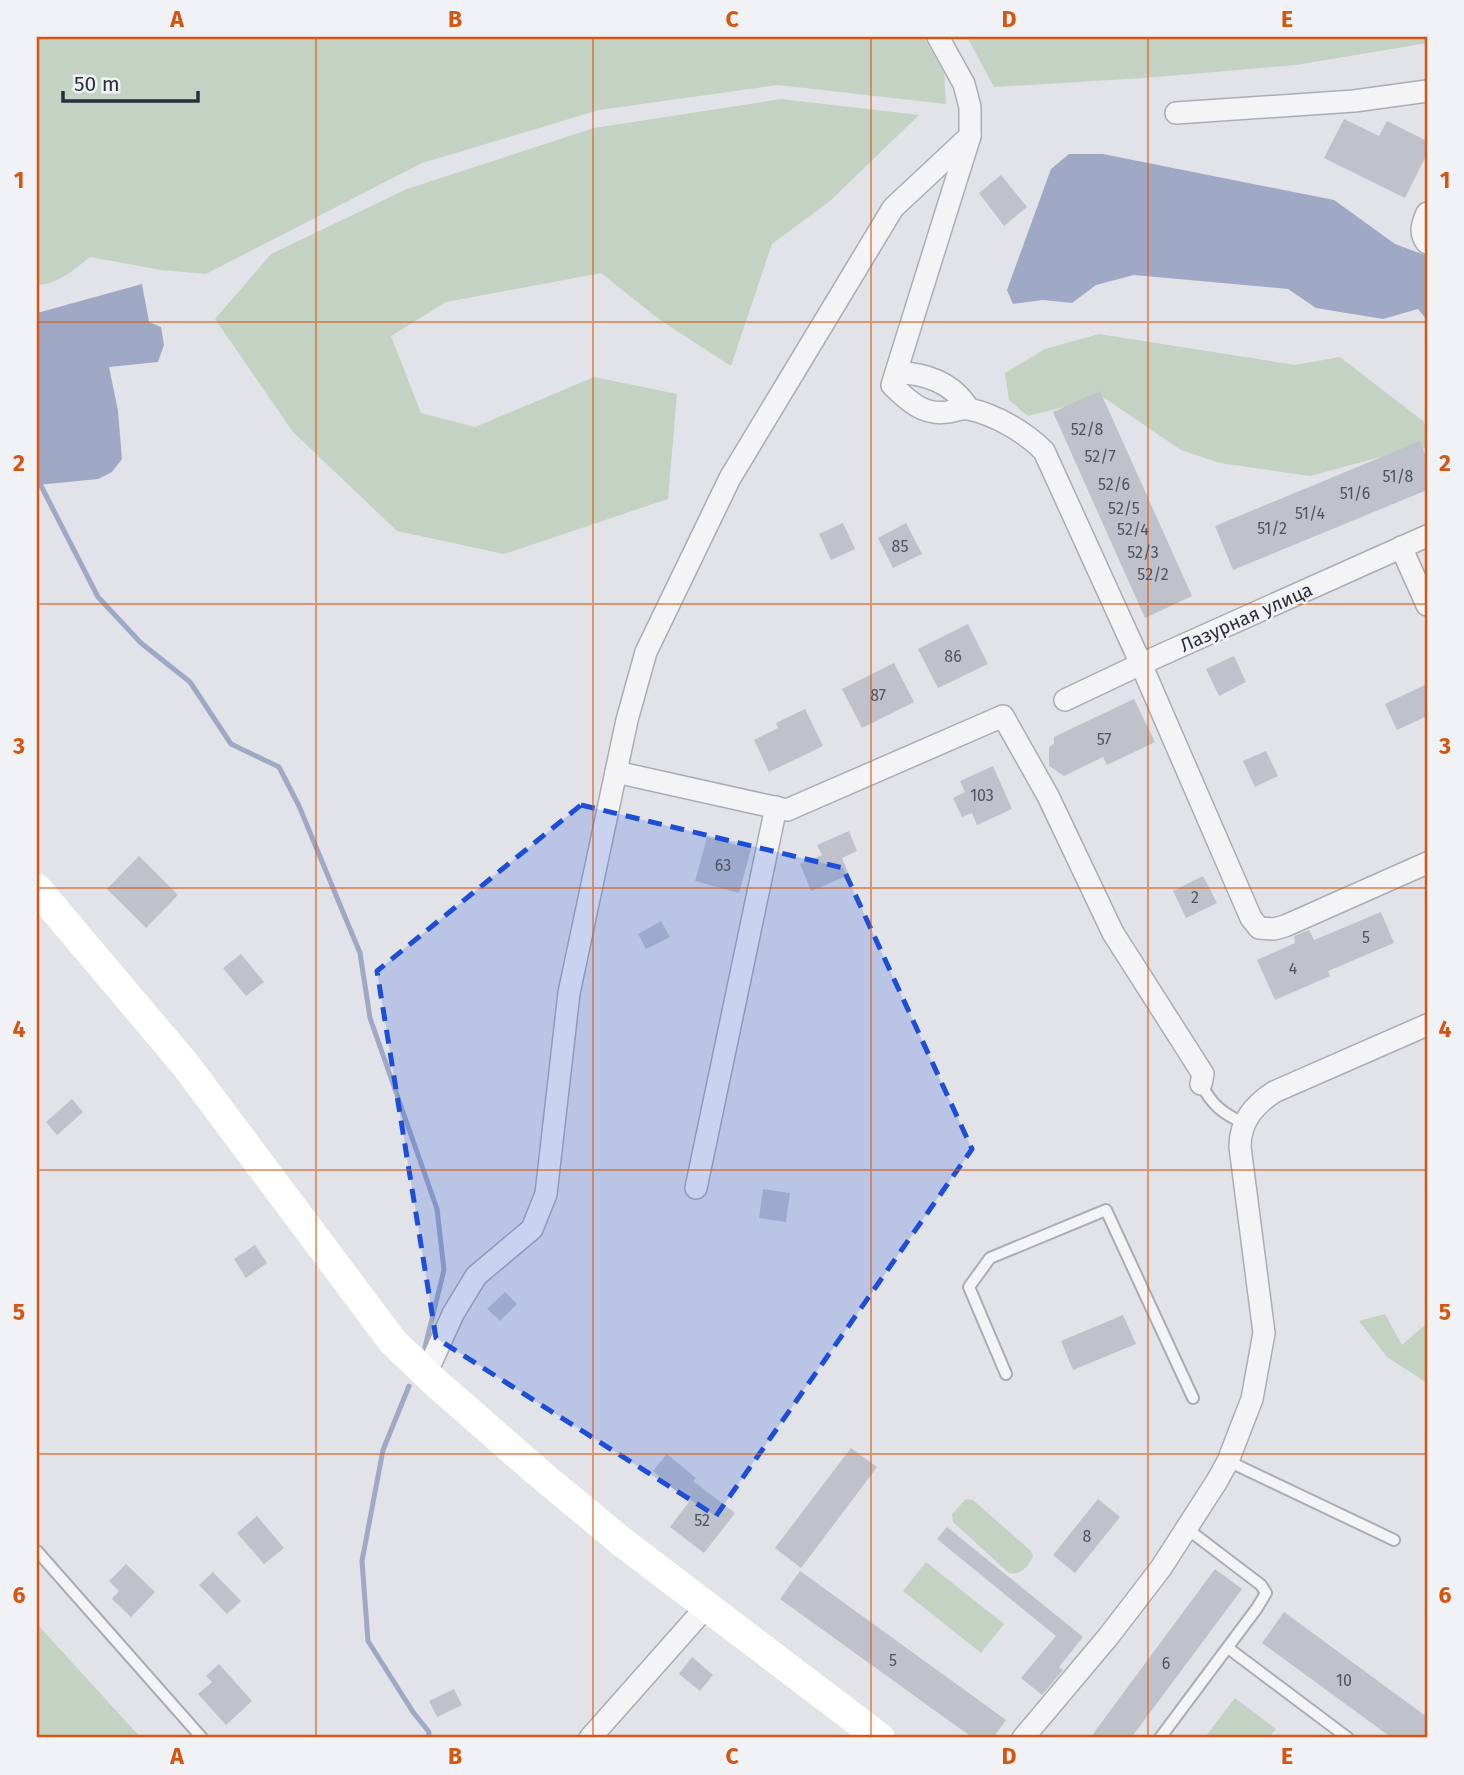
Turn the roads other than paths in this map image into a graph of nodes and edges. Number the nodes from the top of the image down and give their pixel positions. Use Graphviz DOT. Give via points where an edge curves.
graph roads {
  1 [pos="938,37"];
  2 [pos="1427,91"];
  3 [pos="1176,113"];
  4 [pos="970,136"];
  5 [pos="1427,213"];
  6 [pos="1427,243"];
  7 [pos="894,379"];
  8 [pos="968,408"];
  9 [pos="1427,536"];
  10 [pos="1401,547"];
  11 [pos="1427,605"];
  12 [pos="1141,664"];
  13 [pos="1065,700"];
  14 [pos="616,772"];
  15 [pos="776,807"];
  16 [pos="1427,863"];
  17 [pos="37,889"];
  18 [pos="1427,1025"];
  19 [pos="1201,1084"];
  20 [pos="1244,1123"];
  21 [pos="696,1188"];
  22 [pos="426,1374"];
  23 [pos="1006,1374"];
  24 [pos="1193,1398"];
  25 [pos="1228,1461"];
  26 [pos="1186,1528"];
  27 [pos="1394,1540"];
  28 [pos="37,1551"];
  29 [pos="706,1607"];
  30 [pos="1228,1648"];
  31 [pos="202,1738"];
  32 [pos="590,1738"];
  33 [pos="880,1738"];
  34 [pos="1023,1738"];
  35 [pos="1160,1738"];
  36 [pos="1348,1738"];
  1 -- 4 [label="street" via="964,84"];
  2 -- 3 [label="street" via="1354,101"];
  4 -- 7 [label="street"];
  4 -- 14 [label="street" via="893,208 730,478 646,652"];
  5 -- 6 [label="street" via="1422,236"];
  7 -- 8 [label="street" via="910,374 935,380 957,394"];
  7 -- 8 [label="street" via="919,409 939,413"];
  8 -- 12 [label="street" via="1014,427 1044,451"];
  9 -- 10 [label="street, Лазурная улица"];
  10 -- 11 [label="street"];
  10 -- 12 [label="street, Лазурная улица"];
  12 -- 13 [label="street, Лазурная улица"];
  12 -- 16 [label="street" via="1259,928 1285,926"];
  14 -- 15 [label="street"];
  14 -- 22 [label="street" via="569,993 546,1194 532,1229 475,1276"];
  15 -- 19 [label="street" via="787,810 1003,716 1048,796 1113,933 1203,1074"];
  15 -- 21 [label="street"];
  17 -- 22 [label="street" via="184,1063 393,1342"];
  18 -- 20 [label="street" via="1274,1093 1258,1104"];
  19 -- 20 [label="lane" via="1224,1114"];
  20 -- 25 [label="street" via="1240,1147 1264,1333 1252,1399"];
  22 -- 29 [label="street" via="540,1474"];
  23 -- 24 [label="lane" via="969,1287 990,1258 1106,1210"];
  25 -- 26 [label="street"];
  25 -- 27 [label="lane"];
  26 -- 30 [label="lane" via="1266,1593"];
  26 -- 34 [label="street" via="1129,1611"];
  28 -- 31 [label="lane"];
  29 -- 32 [label="street"];
  29 -- 33 [label="street"];
  30 -- 35 [label="lane"];
  30 -- 36 [label="lane"];
}
